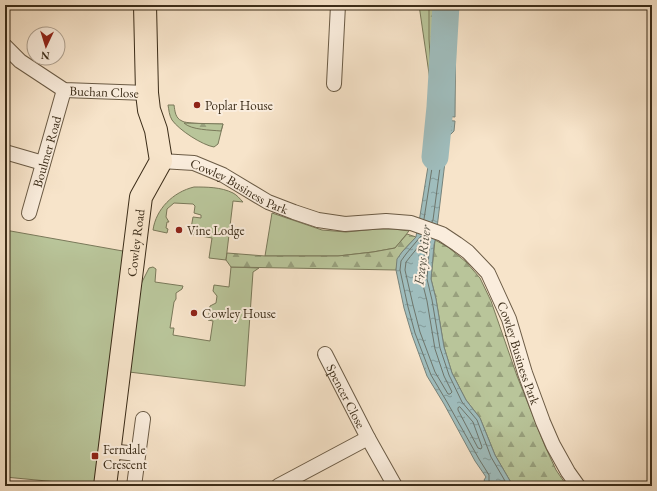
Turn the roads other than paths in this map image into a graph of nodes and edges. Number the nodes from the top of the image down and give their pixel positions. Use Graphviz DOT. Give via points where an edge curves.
graph roads {
  1 [pos="145,5"];
  2 [pos="338,5"];
  3 [pos="5,46"];
  4 [pos="334,84"];
  5 [pos="64,90"];
  6 [pos="147,93"];
  7 [pos="5,152"];
  8 [pos="160,161"];
  9 [pos="43,163"];
  10 [pos="29,213"];
  11 [pos="325,354"];
  12 [pos="143,419"];
  13 [pos="368,438"];
  14 [pos="109,451"];
  15 [pos="138,454"];
  16 [pos="105,486"];
  17 [pos="134,486"];
  18 [pos="278,486"];
  19 [pos="395,486"];
  20 [pos="578,486"];
  1 -- 6 [label="main road"];
  2 -- 4 [label="street"];
  3 -- 5 [label="street, Buchan Close" via="20,61"];
  5 -- 6 [label="street, Buchan Close"];
  5 -- 9 [label="street, Boulmer Road"];
  6 -- 8 [label="main road"];
  7 -- 9 [label="street"];
  8 -- 14 [label="main road, Cowley Road" via="141,196"];
  8 -- 20 [label="street, Cowley Business Park" via="194,163 223,175 268,202 318,220 344,224 386,221 411,223 442,234 458,244 488,273 509,320 543,422 553,445"];
  9 -- 10 [label="street, Boulmer Road"];
  11 -- 13 [label="street, Spencer Close"];
  12 -- 15 [label="street"];
  13 -- 18 [label="street"];
  13 -- 19 [label="street"];
  14 -- 15 [label="street"];
  14 -- 16 [label="main road, Cowley Road"];
  15 -- 17 [label="street"];
}
